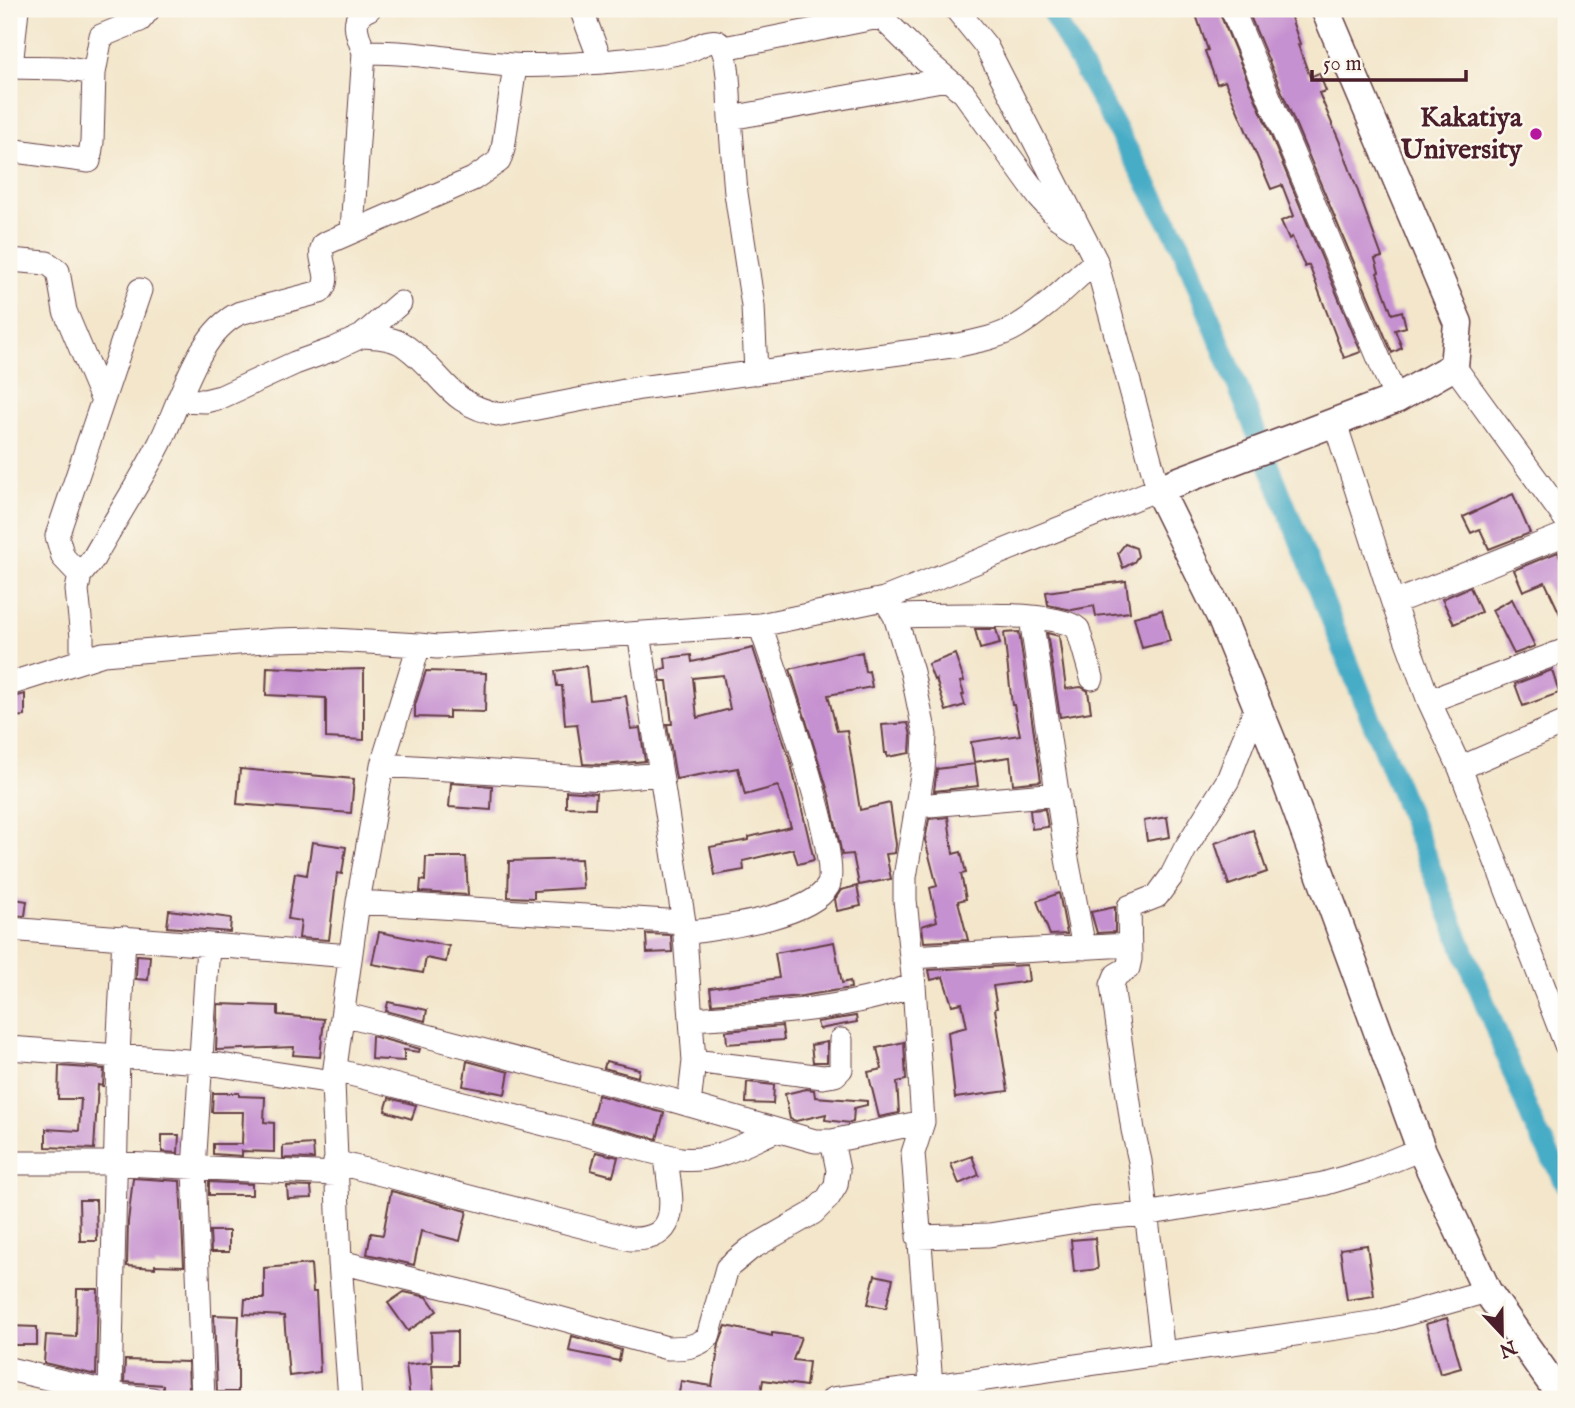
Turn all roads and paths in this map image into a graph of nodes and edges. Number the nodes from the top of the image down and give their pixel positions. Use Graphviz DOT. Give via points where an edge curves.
graph roads {
  1 [pos="16,9"];
  2 [pos="149,9"];
  3 [pos="369,9"];
  4 [pos="581,9"];
  5 [pos="956,9"];
  6 [pos="1232,9"];
  7 [pos="1325,9"];
  8 [pos="876,13"];
  9 [pos="724,48"];
  10 [pos="364,52"];
  11 [pos="601,62"];
  12 [pos="515,66"];
  13 [pos="10,67"];
  14 [pos="94,73"];
  15 [pos="947,79"];
  16 [pos="730,118"];
  17 [pos="9,150"];
  18 [pos="352,230"];
  19 [pos="1082,233"];
  20 [pos="9,260"];
  21 [pos="1096,261"];
  22 [pos="140,290"];
  23 [pos="400,303"];
  24 [pos="362,336"];
  25 [pos="1454,366"];
  26 [pos="756,373"];
  27 [pos="102,399"];
  28 [pos="1396,399"];
  29 [pos="178,400"];
  30 [pos="1326,427"];
  31 [pos="1158,489"];
  32 [pos="1566,520"];
  33 [pos="1566,534"];
  34 [pos="80,575"];
  35 [pos="1393,603"];
  36 [pos="889,608"];
  37 [pos="1031,618"];
  38 [pos="760,625"];
  39 [pos="639,633"];
  40 [pos="419,645"];
  41 [pos="1566,650"];
  42 [pos="82,660"];
  43 [pos="1092,678"];
  44 [pos="9,684"];
  45 [pos="1429,701"];
  46 [pos="1256,707"];
  47 [pos="1566,722"];
  48 [pos="382,765"];
  49 [pos="1460,768"];
  50 [pos="661,774"];
  51 [pos="1058,794"];
  52 [pos="918,806"];
  53 [pos="358,902"];
  54 [pos="684,928"];
  55 [pos="9,929"];
  56 [pos="124,937"];
  57 [pos="1128,945"];
  58 [pos="208,946"];
  59 [pos="1084,948"];
  60 [pos="351,956"];
  61 [pos="911,957"];
  62 [pos="914,985"];
  63 [pos="342,1014"];
  64 [pos="691,1019"];
  65 [pos="841,1040"];
  66 [pos="1566,1045"];
  67 [pos="9,1048"];
  68 [pos="118,1055"];
  69 [pos="694,1061"];
  70 [pos="201,1062"];
  71 [pos="334,1076"];
  72 [pos="689,1105"];
  73 [pos="923,1122"];
  74 [pos="775,1130"];
  75 [pos="832,1141"];
  76 [pos="1421,1149"];
  77 [pos="666,1156"];
  78 [pos="9,1163"];
  79 [pos="115,1163"];
  80 [pos="336,1168"];
  81 [pos="194,1169"];
  82 [pos="1145,1214"];
  83 [pos="918,1237"];
  84 [pos="341,1262"];
  85 [pos="1487,1291"];
  86 [pos="1163,1354"];
  87 [pos="9,1369"];
  88 [pos="931,1385"];
  89 [pos="110,1393"];
  90 [pos="864,1397"];
  91 [pos="152,1399"];
  92 [pos="203,1399"];
  93 [pos="350,1399"];
  94 [pos="833,1399"];
  95 [pos="1563,1399"];
  1 -- 13 [label="street"];
  2 -- 14 [label="street" via="140,20 101,36"];
  3 -- 10 [label="street" via="356,20"];
  4 -- 11 [label="street"];
  5 -- 19 [label="street" via="986,46"];
  6 -- 28 [label="street"];
  7 -- 25 [label="street" via="1458,323"];
  8 -- 9 [label="street"];
  8 -- 15 [label="street"];
  9 -- 11 [label="street" via="712,42 686,51"];
  9 -- 16 [label="street"];
  10 -- 12 [label="street"];
  10 -- 18 [label="street"];
  11 -- 12 [label="street"];
  12 -- 18 [label="street" via="499,161 473,179"];
  13 -- 14 [label="street"];
  14 -- 17 [label="street" via="89,161"];
  15 -- 16 [label="street"];
  15 -- 19 [label="street" via="964,93 1039,197 1058,218"];
  16 -- 26 [label="street" via="753,306"];
  18 -- 29 [label="street" via="321,247 327,278 320,292 240,313 219,327"];
  19 -- 21 [label="street"];
  20 -- 27 [label="street" via="47,263 58,271 65,312"];
  21 -- 26 [label="street" via="1033,315 988,338"];
  21 -- 31 [label="street"];
  22 -- 27 [label="street"];
  23 -- 24 [label="street"];
  24 -- 26 [label="street" via="403,345 460,400 502,415 640,388"];
  24 -- 29 [label="street" via="221,397"];
  25 -- 28 [label="street"];
  25 -- 32 [label="street"];
  27 -- 34 [label="street" via="57,536 63,557"];
  28 -- 30 [label="street"];
  29 -- 34 [label="street" via="161,442"];
  30 -- 31 [label="street"];
  30 -- 35 [label="street"];
  31 -- 36 [label="street"];
  31 -- 46 [label="street" via="1221,617"];
  33 -- 35 [label="street"];
  34 -- 42 [label="street" via="76,590"];
  35 -- 45 [label="street"];
  36 -- 37 [label="street"];
  36 -- 38 [label="street"];
  36 -- 52 [label="street" via="912,672 925,735"];
  37 -- 43 [label="street" via="1065,621 1078,629"];
  37 -- 51 [label="street"];
  38 -- 39 [label="street"];
  38 -- 54 [label="street" via="817,801 830,883 820,895 764,920"];
  39 -- 40 [label="street"];
  39 -- 50 [label="street"];
  40 -- 42 [label="street" via="276,639 103,654"];
  40 -- 48 [label="street"];
  41 -- 45 [label="street"];
  42 -- 44 [label="street"];
  45 -- 49 [label="street"];
  46 -- 57 [label="street" via="1228,780 1171,877 1157,895 1129,907"];
  46 -- 76 [label="street"];
  47 -- 49 [label="street"];
  48 -- 50 [label="street" via="604,779"];
  48 -- 53 [label="street"];
  49 -- 66 [label="street"];
  50 -- 54 [label="street"];
  51 -- 52 [label="street"];
  51 -- 59 [label="street"];
  52 -- 61 [label="street" via="905,877"];
  53 -- 54 [label="street"];
  53 -- 60 [label="street"];
  54 -- 64 [label="street"];
  55 -- 56 [label="street"];
  56 -- 58 [label="street"];
  56 -- 68 [label="street"];
  57 -- 59 [label="street"];
  57 -- 82 [label="street" via="1128,968 1116,975 1112,985"];
  58 -- 60 [label="street"];
  58 -- 70 [label="street"];
  59 -- 61 [label="street"];
  60 -- 63 [label="street"];
  61 -- 62 [label="street"];
  62 -- 64 [label="street" via="867,1000 782,1013"];
  62 -- 73 [label="street"];
  63 -- 71 [label="street"];
  63 -- 72 [label="street"];
  64 -- 69 [label="street"];
  65 -- 69 [label="street" via="843,1062 835,1075 807,1076"];
  67 -- 68 [label="street"];
  68 -- 70 [label="street"];
  68 -- 79 [label="street"];
  69 -- 72 [label="street"];
  70 -- 71 [label="street"];
  70 -- 81 [label="street"];
  71 -- 77 [label="street"];
  71 -- 80 [label="street"];
  72 -- 74 [label="street"];
  73 -- 75 [label="street"];
  73 -- 83 [label="street" via="913,1153"];
  74 -- 75 [label="street"];
  74 -- 77 [label="street" via="713,1158 698,1161"];
  75 -- 84 [label="street" via="838,1170 828,1198 813,1213 750,1249 727,1268 708,1337 687,1348 667,1348"];
  76 -- 82 [label="street" via="1323,1184"];
  76 -- 85 [label="street"];
  77 -- 80 [label="street" via="671,1216 667,1227 645,1239"];
  78 -- 79 [label="street"];
  79 -- 81 [label="street"];
  79 -- 89 [label="street"];
  80 -- 81 [label="street"];
  80 -- 84 [label="street"];
  81 -- 92 [label="street"];
  82 -- 83 [label="street" via="989,1235"];
  82 -- 86 [label="street"];
  83 -- 88 [label="street"];
  84 -- 93 [label="street"];
  85 -- 86 [label="street" via="1378,1321"];
  85 -- 95 [label="street"];
  86 -- 88 [label="street"];
  87 -- 89 [label="street"];
  88 -- 90 [label="street"];
  89 -- 91 [label="street"];
  90 -- 94 [label="street"];
}
